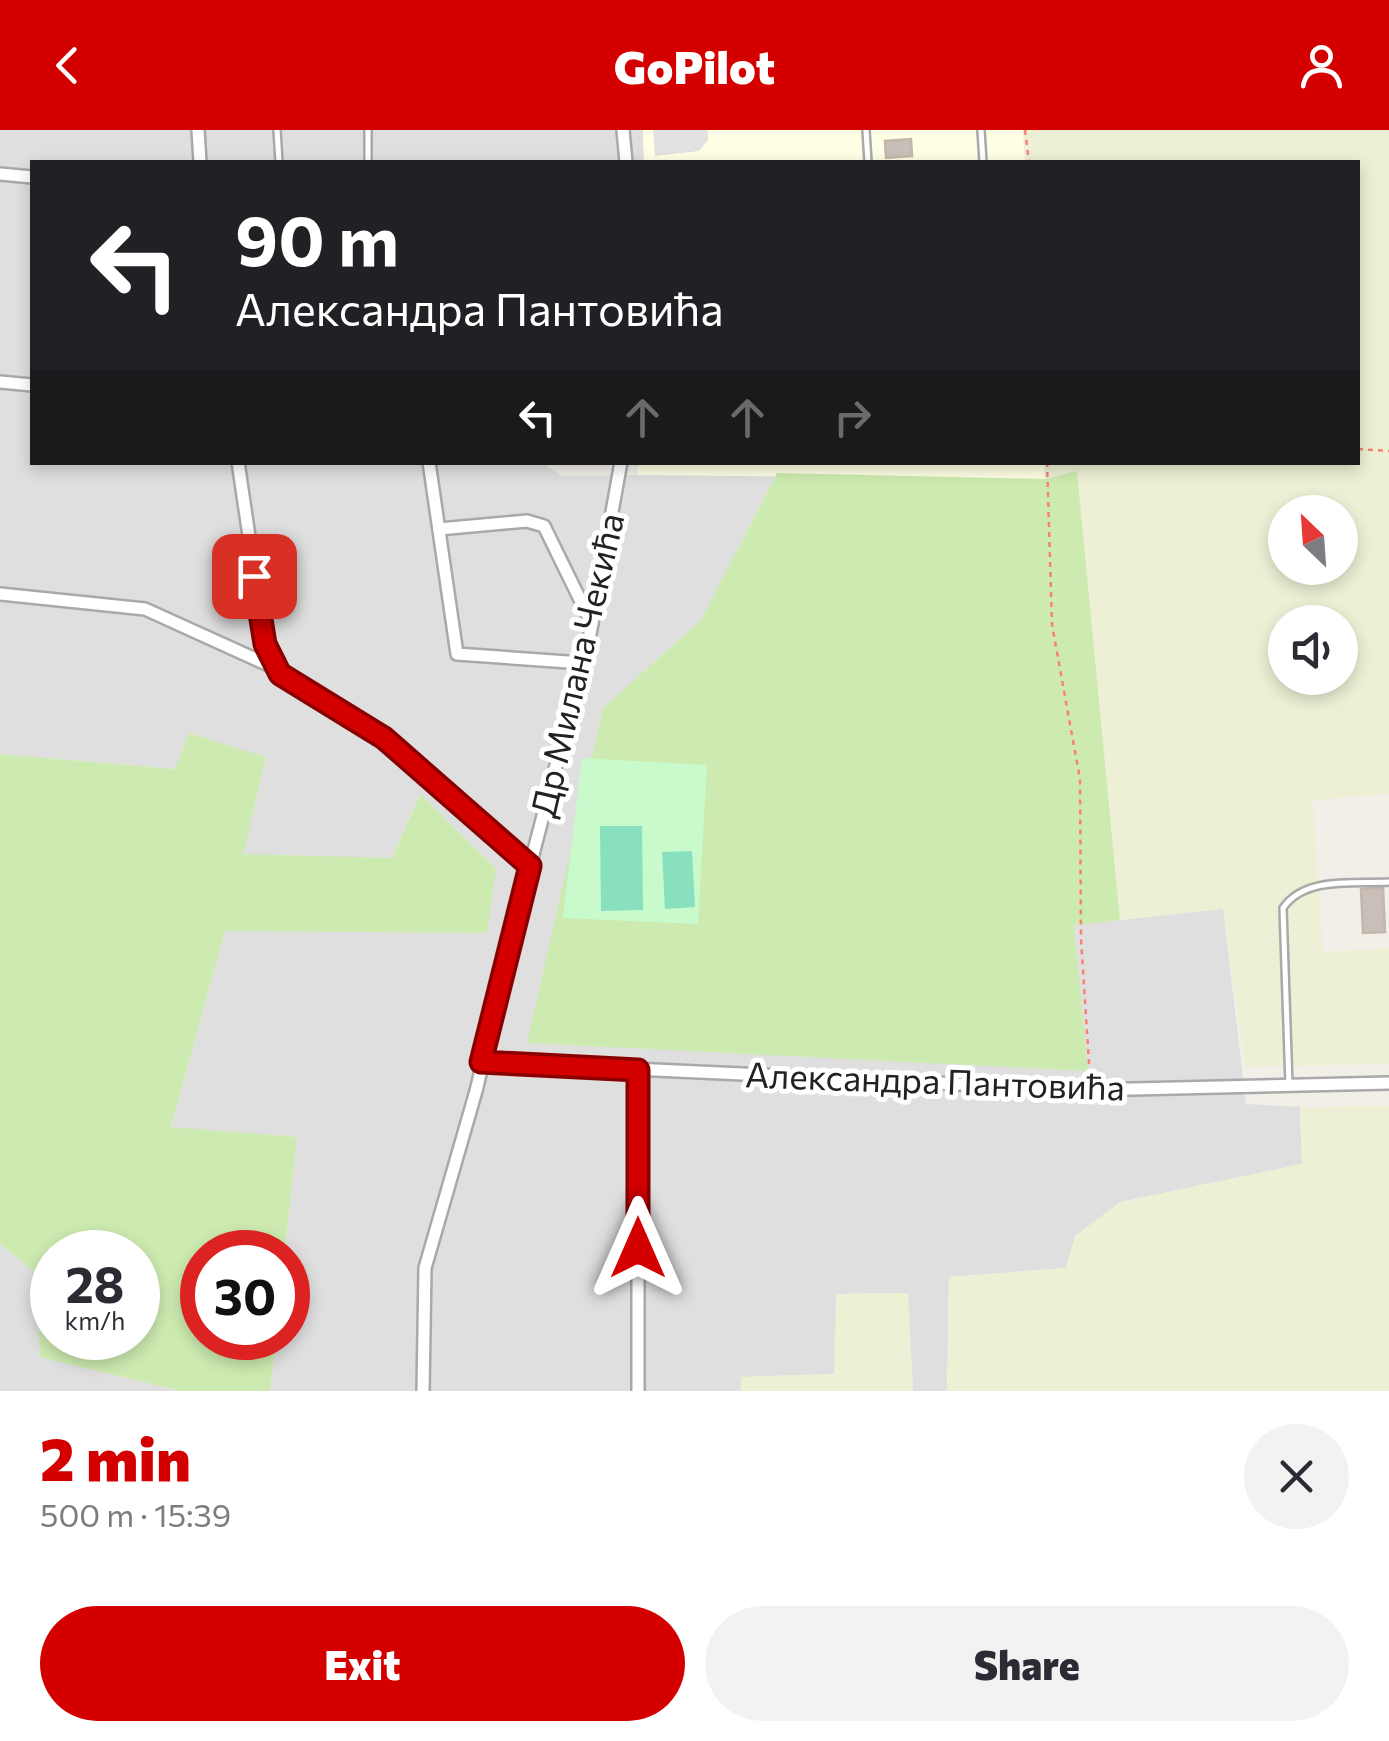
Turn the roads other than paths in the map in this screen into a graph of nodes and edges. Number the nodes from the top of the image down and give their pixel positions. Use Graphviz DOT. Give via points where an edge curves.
graph roads {
  1 [pos="198,130"];
  2 [pos="277,130"];
  3 [pos="368,130"];
  4 [pos="623,130"];
  5 [pos="866,130"];
  6 [pos="981,130"];
  7 [pos="200,160"];
  8 [pos="278,160"];
  9 [pos="368,160"];
  10 [pos="626,160"];
  11 [pos="868,160"];
  12 [pos="983,160"];
  13 [pos="0,174"];
  14 [pos="30,177"];
  15 [pos="0,382"];
  16 [pos="30,385"];
  17 [pos="238,465"];
  18 [pos="429,465"];
  19 [pos="620,465"];
  20 [pos="439,529"];
  21 [pos="0,594"];
  22 [pos="592,624"];
  23 [pos="582,663"];
  24 [pos="276,668"];
  25 [pos="530,866"];
  26 [pos="1389,882"];
  27 [pos="481,1062"];
  28 [pos="638,1070"];
  29 [pos="1389,1083"];
  30 [pos="1290,1088"];
  31 [pos="423,1391"];
  32 [pos="638,1391"];
  1 -- 7 [label="street"];
  2 -- 8 [label="lane"];
  3 -- 9 [label="lane"];
  4 -- 10 [label="street"];
  5 -- 11 [label="lane"];
  6 -- 12 [label="lane"];
  13 -- 14 [label="street"];
  15 -- 16 [label="street"];
  17 -- 24 [label="street" via="259,614"];
  18 -- 20 [label="street"];
  19 -- 22 [label="street, Др Милана Чекића"];
  20 -- 22 [label="street" via="527,521 544,526"];
  20 -- 23 [label="street" via="457,654"];
  21 -- 24 [label="street" via="145,609"];
  22 -- 23 [label="street, Др Милана Чекића"];
  23 -- 25 [label="street, Др Милана Чекића"];
  24 -- 25 [label="street" via="384,738"];
  25 -- 27 [label="street, Др Милана Чекића"];
  26 -- 30 [label="lane" via="1310,887 1283,908"];
  27 -- 28 [label="street, Александра Пантовића"];
  27 -- 31 [label="street, Др Милана Чекића" via="424,1268"];
  28 -- 30 [label="street, Александра Пантовића" via="1092,1090"];
  28 -- 32 [label="street"];
  29 -- 30 [label="street, Александра Пантовића"];
}
